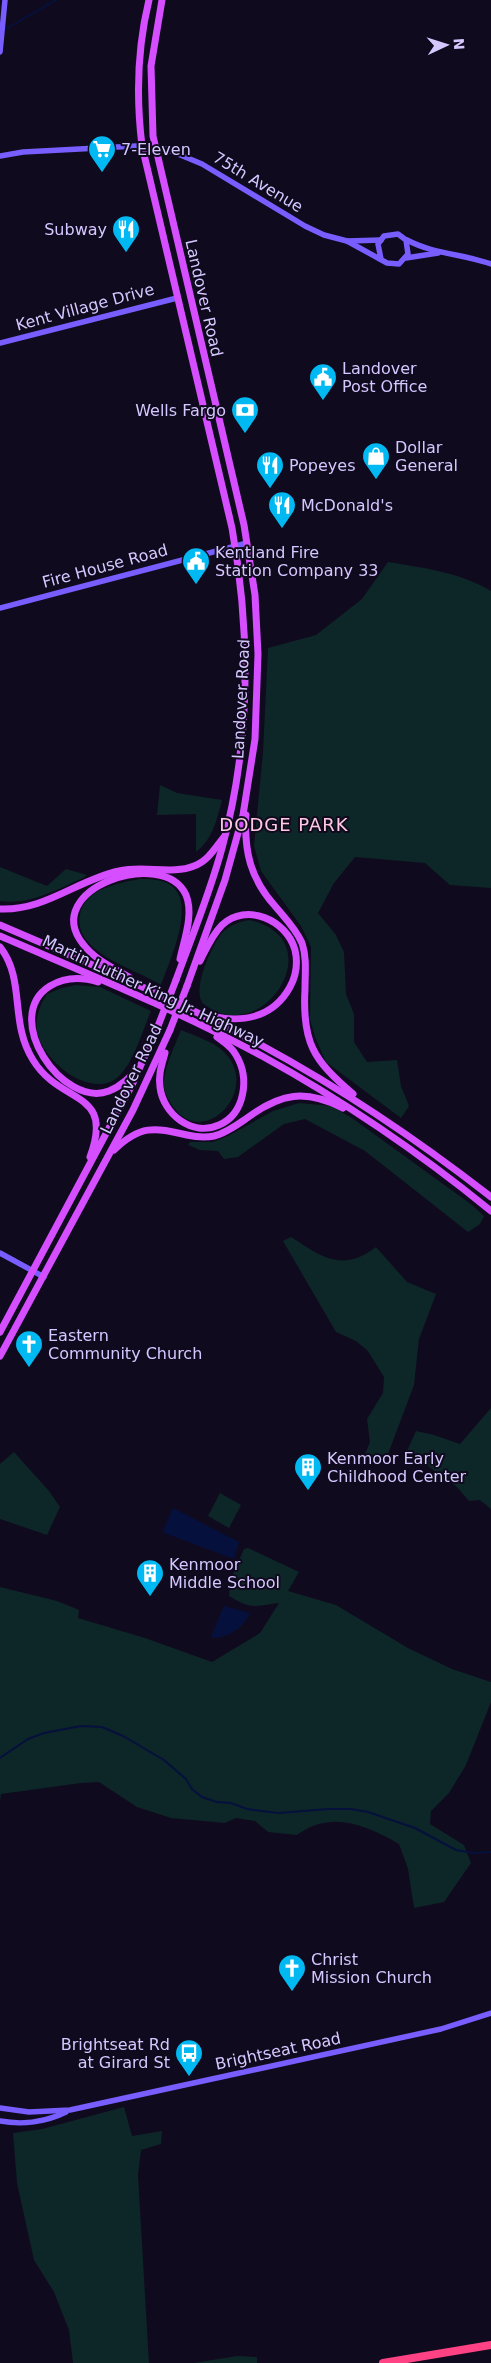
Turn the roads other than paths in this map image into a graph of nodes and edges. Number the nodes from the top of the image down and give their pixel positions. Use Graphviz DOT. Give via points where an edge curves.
graph roads {
  1 [pos="6,0"];
  2 [pos="149,0"];
  3 [pos="162,0"];
  4 [pos="1,42"];
  5 [pos="0,52"];
  6 [pos="142,146"];
  7 [pos="155,147"];
  8 [pos="0,156"];
  9 [pos="380,240"];
  10 [pos="406,240"];
  11 [pos="347,241"];
  12 [pos="438,253"];
  13 [pos="406,258"];
  14 [pos="381,259"];
  15 [pos="491,264"];
  16 [pos="177,298"];
  17 [pos="0,343"];
  18 [pos="247,543"];
  19 [pos="235,546"];
  20 [pos="0,608"];
  21 [pos="246,674"];
  22 [pos="258,675"];
  23 [pos="248,792"];
  24 [pos="226,835"];
  25 [pos="0,909"];
  26 [pos="0,925"];
  27 [pos="0,936"];
  28 [pos="0,947"];
  29 [pos="176,980"];
  30 [pos="187,986"];
  31 [pos="119,987"];
  32 [pos="155,993"];
  33 [pos="197,1012"];
  34 [pos="198,1023"];
  35 [pos="170,1030"];
  36 [pos="144,1061"];
  37 [pos="370,1109"];
  38 [pos="365,1120"];
  39 [pos="110,1153"];
  40 [pos="82,1181"];
  41 [pos="491,1197"];
  42 [pos="491,1211"];
  43 [pos="0,1253"];
  44 [pos="34,1271"];
  45 [pos="44,1277"];
  46 [pos="0,1332"];
  47 [pos="0,1356"];
  48 [pos="491,2013"];
  49 [pos="0,2108"];
  50 [pos="70,2110"];
  51 [pos="0,2121"];
  52 [pos="491,2345"];
  53 [pos="383,2363"];
  1 -- 4 [label="street"];
  2 -- 6 [label="main road, Landover Road" via="138,74"];
  3 -- 7 [label="main road, Landover Road" via="150,75"];
  4 -- 5 [label="street"];
  6 -- 7 [label="street, 75th Avenue"];
  6 -- 8 [label="street, 75th Avenue"];
  6 -- 16 [label="main road, Landover Road"];
  7 -- 11 [label="street, 75th Avenue" via="184,155 305,226"];
  7 -- 18 [label="main road, Landover Road"];
  9 -- 10 [label="street" via="394,233"];
  9 -- 11 [label="street, 75th Avenue"];
  9 -- 14 [label="street"];
  10 -- 12 [label="street"];
  10 -- 13 [label="street" via="409,249"];
  11 -- 14 [label="street, 75th Avenue"];
  12 -- 13 [label="street"];
  12 -- 15 [label="street"];
  13 -- 14 [label="street" via="395,265"];
  16 -- 17 [label="street, Kent Village Drive"];
  16 -- 19 [label="main road, Landover Road"];
  18 -- 19 [label="street, Fire House Road"];
  18 -- 22 [label="main road, Landover Road" via="256,606"];
  19 -- 20 [label="street, Fire House Road"];
  19 -- 21 [label="main road, Landover Road" via="245,623"];
  21 -- 22 [label="main road"];
  21 -- 24 [label="main road, Landover Road" via="240,757"];
  22 -- 23 [label="main road, Landover Road"];
  23 -- 30 [label="main road, Landover Road" via="226,880"];
  23 -- 37 [label="main road" via="246,838 250,866 262,890 296,931 304,951 304,1017 310,1044 330,1074"];
  24 -- 25 [label="main road" via="206,858 191,867 121,870 37,905"];
  24 -- 29 [label="main road, Landover Road"];
  26 -- 32 [label="main road, Martin Luther King Jr. Highway"];
  27 -- 31 [label="main road, Martin Luther King Jr. Highway"];
  28 -- 40 [label="main road" via="12,969 19,1026 29,1054 48,1079 88,1105 97,1120 97,1138"];
  29 -- 32 [label="main road" via="189,907 179,886 162,876 138,874 113,879 94,888 76,909 79,938 93,954"];
  29 -- 36 [label="main road, Landover Road, bridge"];
  30 -- 33 [label="main road" via="214,935 232,919 250,915 268,919 281,928 292,944 296,964 293,980 272,1008 258,1016 236,1020"];
  30 -- 35 [label="main road, Landover Road, bridge"];
  31 -- 34 [label="main road, Martin Luther King Jr. Highway"];
  31 -- 36 [label="main road" via="80,978 50,985 33,1006 30,1022 33,1038 54,1071 73,1086 90,1093 106,1092 121,1085"];
  32 -- 33 [label="main road, Martin Luther King Jr. Highway"];
  33 -- 37 [label="main road, Martin Luther King Jr. Highway" via="295,1063"];
  34 -- 35 [label="main road" via="233,1050 243,1076 243,1093 237,1109 227,1120 215,1126 200,1128 187,1124 174,1116 163,1100 160,1075"];
  34 -- 38 [label="main road, Martin Luther King Jr. Highway" via="306,1081"];
  35 -- 39 [label="main road, Landover Road" via="147,1084"];
  36 -- 40 [label="main road, Landover Road"];
  37 -- 41 [label="main road, Martin Luther King Jr. Highway"];
  38 -- 39 [label="main road" via="319,1098 295,1096 266,1105 218,1135 201,1137 148,1129 131,1136"];
  38 -- 42 [label="main road, Martin Luther King Jr. Highway"];
  39 -- 45 [label="main road, Landover Road"];
  40 -- 44 [label="main road, Landover Road"];
  43 -- 44 [label="street"];
  44 -- 45 [label="street"];
  44 -- 46 [label="main road, Landover Road"];
  45 -- 47 [label="main road, Landover Road"];
  48 -- 50 [label="street, Brightseat Road" via="441,2029"];
  49 -- 50 [label="street, Brightseat Road" via="29,2112"];
  50 -- 51 [label="street, Brightseat Road" via="37,2121"];
  52 -- 53 [label="highway"];
}
